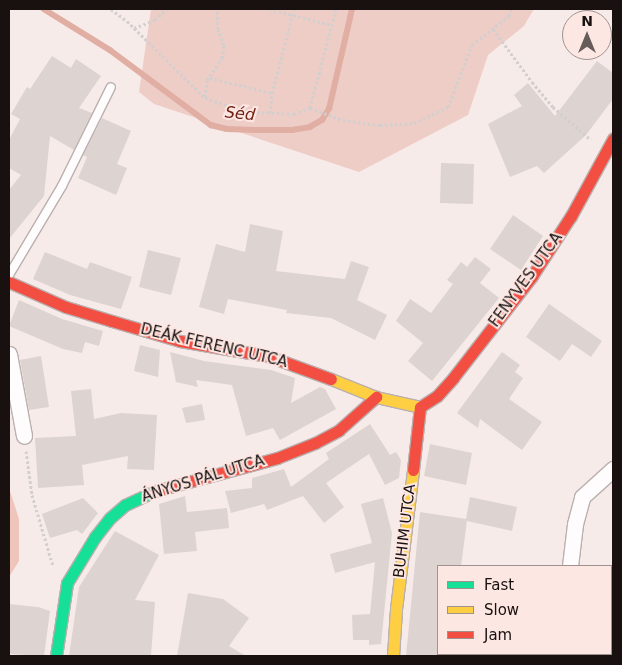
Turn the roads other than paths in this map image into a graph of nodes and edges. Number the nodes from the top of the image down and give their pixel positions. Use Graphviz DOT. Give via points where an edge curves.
graph roads {
  1 [pos="111,87"];
  2 [pos="613,140"];
  3 [pos="9,275"];
  4 [pos="9,282"];
  5 [pos="9,354"];
  6 [pos="376,397"];
  7 [pos="420,407"];
  8 [pos="24,436"];
  9 [pos="613,469"];
  10 [pos="570,565"];
  11 [pos="56,656"];
  12 [pos="393,656"];
  1 -- 3 [label="lane" via="62,186"];
  2 -- 7 [label="street, FENYVES UTCA" via="571,216 532,276 453,378 437,396"];
  4 -- 6 [label="street, DEÁK FERENC UTCA" via="66,307 112,322 180,341 268,356"];
  5 -- 8 [label="street"];
  6 -- 7 [label="street, DEÁK FERENC UTCA"];
  6 -- 11 [label="street, ÁNYOS PÁL UTCA" via="339,430 314,443 277,458 146,494 125,505 95,537 67,582"];
  7 -- 12 [label="street, BUHIM UTCA"];
  9 -- 10 [label="street" via="582,497"];
}
